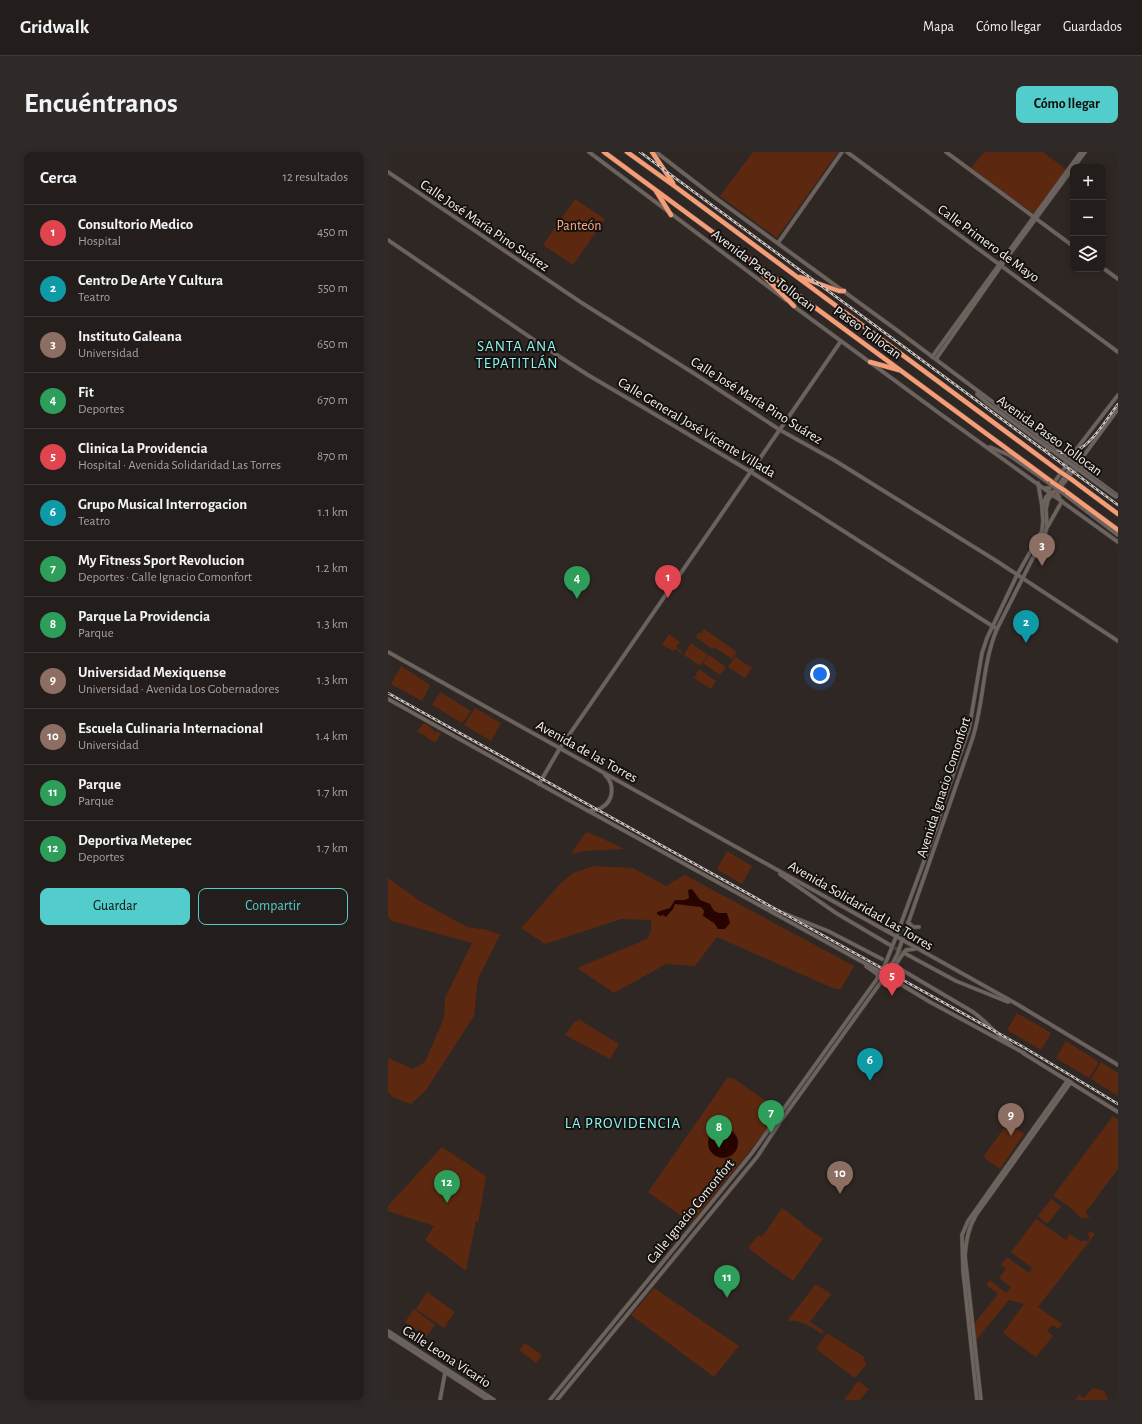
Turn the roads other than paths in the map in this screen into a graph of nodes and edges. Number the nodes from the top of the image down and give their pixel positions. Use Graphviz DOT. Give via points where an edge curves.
graph roads {
  1 [pos="588,152"];
  2 [pos="604,152"];
  3 [pos="627,152"];
  4 [pos="652,152"];
  5 [pos="656,152"];
  6 [pos="842,152"];
  7 [pos="847,152"];
  8 [pos="946,152"];
  9 [pos="1081,152"];
  10 [pos="1085,152"];
  11 [pos="1077,164"];
  12 [pos="388,172"];
  13 [pos="1070,173"];
  14 [pos="673,185"];
  15 [pos="653,188"];
  16 [pos="671,215"];
  17 [pos="1034,217"];
  18 [pos="388,240"];
  19 [pos="778,243"];
  20 [pos="1070,244"];
  21 [pos="755,262"];
  22 [pos="1000,265"];
  23 [pos="1106,270"];
  24 [pos="794,274"];
  25 [pos="1118,279"];
  26 [pos="844,291"];
  27 [pos="794,306"];
  28 [pos="842,341"];
  29 [pos="1118,352"];
  30 [pos="934,358"];
  31 [pos="870,362"];
  32 [pos="902,371"];
  33 [pos="971,387"];
  34 [pos="1118,395"];
  35 [pos="1118,410"];
  36 [pos="780,430"];
  37 [pos="985,446"];
  38 [pos="1075,451"];
  39 [pos="1059,452"];
  40 [pos="1064,456"];
  41 [pos="1082,458"];
  42 [pos="1074,463"];
  43 [pos="1084,471"];
  44 [pos="751,472"];
  45 [pos="1038,483"];
  46 [pos="1051,483"];
  47 [pos="1044,488"];
  48 [pos="1063,492"];
  49 [pos="1052,493"];
  50 [pos="1117,497"];
  51 [pos="1061,500"];
  52 [pos="1042,508"];
  53 [pos="1118,514"];
  54 [pos="1047,527"];
  55 [pos="1118,530"];
  56 [pos="1118,535"];
  57 [pos="1118,542"];
  58 [pos="1017,575"];
  59 [pos="1023,578"];
  60 [pos="992,626"];
  61 [pos="997,629"];
  62 [pos="1118,641"];
  63 [pos="388,652"];
  64 [pos="388,699"];
  65 [pos="560,748"];
  66 [pos="601,771"];
  67 [pos="539,784"];
  68 [pos="587,811"];
  69 [pos="775,869"];
  70 [pos="754,903"];
  71 [pos="908,922"];
  72 [pos="901,923"];
  73 [pos="919,927"];
  74 [pos="907,928"];
  75 [pos="884,930"];
  76 [pos="896,937"];
  77 [pos="912,937"];
  78 [pos="902,941"];
  79 [pos="890,945"];
  80 [pos="916,949"];
  81 [pos="906,954"];
  82 [pos="882,958"];
  83 [pos="857,959"];
  84 [pos="897,968"];
  85 [pos="882,972"];
  86 [pos="886,975"];
  87 [pos="878,978"];
  88 [pos="893,979"];
  89 [pos="898,982"];
  90 [pos="881,983"];
  91 [pos="1014,1003"];
  92 [pos="1024,1053"];
  93 [pos="1118,1065"];
  94 [pos="1069,1081"];
  95 [pos="1118,1112"];
  96 [pos="971,1330"];
  97 [pos="388,1331"];
  98 [pos="388,1335"];
  99 [pos="424,1357"];
  100 [pos="445,1373"];
  101 [pos="440,1400"];
  102 [pos="488,1400"];
  103 [pos="494,1400"];
  104 [pos="550,1400"];
  105 [pos="558,1400"];
  106 [pos="977,1400"];
  107 [pos="981,1400"];
  1 -- 16 [label="main road, Avenida Paseo Tollocan"];
  2 -- 15 [label="highway, Paseo Tollocan"];
  3 -- 14 [label="highway, Paseo Tollocan"];
  4 -- 14 [label="highway"];
  5 -- 19 [label="main road, Avenida Paseo Tollocan"];
  6 -- 19 [label="main road"];
  7 -- 22 [label="main road, Calle Primero de Mayo"];
  8 -- 17 [label="main road"];
  9 -- 17 [label="main road"];
  10 -- 11 [label="main road"];
  12 -- 36 [label="main road, Calle José María Pino Suárez" via="572,297"];
  13 -- 17 [label="main road"];
  14 -- 24 [label="highway, Paseo Tollocan"];
  15 -- 16 [label="highway"];
  15 -- 21 [label="highway, Paseo Tollocan"];
  16 -- 27 [label="main road, Avenida Paseo Tollocan"];
  17 -- 20 [label="main road"];
  17 -- 22 [label="main road"];
  18 -- 44 [label="main road, Calle General José Vicente Villada" via="588,375"];
  19 -- 26 [label="main road, Avenida Paseo Tollocan"];
  21 -- 27 [label="highway"];
  21 -- 32 [label="highway, Paseo Tollocan"];
  22 -- 29 [label="main road, Calle Primero de Mayo"];
  22 -- 30 [label="main road"];
  23 -- 25 [label="main road"];
  24 -- 26 [label="highway"];
  24 -- 53 [label="highway, Paseo Tollocan, bridge"];
  26 -- 30 [label="main road, Avenida Paseo Tollocan"];
  27 -- 28 [label="main road, Avenida Paseo Tollocan"];
  28 -- 31 [label="main road, Avenida Paseo Tollocan"];
  28 -- 36 [label="main road"];
  30 -- 33 [label="main road, Avenida Paseo Tollocan"];
  31 -- 32 [label="highway"];
  31 -- 37 [label="main road, Avenida Paseo Tollocan"];
  32 -- 46 [label="highway, Paseo Tollocan"];
  33 -- 39 [label="main road, Avenida Paseo Tollocan"];
  33 -- 50 [label="main road, Avenida Paseo Tollocan, bridge" via="987,403"];
  34 -- 38 [label="main road"];
  35 -- 41 [label="main road"];
  36 -- 44 [label="main road"];
  36 -- 58 [label="main road, Calle José María Pino Suárez" via="840,464"];
  37 -- 45 [label="main road, Avenida Paseo Tollocan"];
  37 -- 46 [label="main road, Avenida Paseo Tollocan" via="1009,455"];
  38 -- 39 [label="main road" via="1067,454"];
  38 -- 42 [label="main road"];
  39 -- 40 [label="main road, Avenida Paseo Tollocan"];
  40 -- 42 [label="main road, Avenida Paseo Tollocan"];
  40 -- 47 [label="main road" via="1066,466 1050,488"];
  41 -- 42 [label="main road"];
  41 -- 43 [label="main road"];
  42 -- 43 [label="main road, Avenida Paseo Tollocan"];
  42 -- 49 [label="main road"];
  43 -- 50 [label="main road, Avenida Paseo Tollocan"];
  43 -- 51 [label="main road" via="1073,471 1058,490"];
  44 -- 60 [label="main road, Calle General José Vicente Villada"];
  44 -- 65 [label="main road"];
  45 -- 47 [label="main road, Avenida Paseo Tollocan"];
  45 -- 52 [label="main road, Avenida Ignacio Comonfort"];
  46 -- 48 [label="highway, Paseo Tollocan, bridge"];
  47 -- 49 [label="main road, Avenida Paseo Tollocan"];
  48 -- 55 [label="highway, Paseo Tollocan"];
  48 -- 56 [label="main road"];
  49 -- 51 [label="main road, Avenida Paseo Tollocan"];
  49 -- 52 [label="main road" via="1046,497"];
  49 -- 54 [label="main road, Avenida Ignacio Comonfort" via="1046,505"];
  51 -- 54 [label="main road"];
  51 -- 57 [label="main road, Avenida Paseo Tollocan"];
  52 -- 58 [label="main road, Avenida Ignacio Comonfort" via="1042,531"];
  54 -- 59 [label="main road, Avenida Ignacio Comonfort"];
  58 -- 59 [label="main road, Calle José María Pino Suárez"];
  58 -- 60 [label="main road, Avenida Ignacio Comonfort"];
  59 -- 61 [label="main road, Avenida Ignacio Comonfort"];
  59 -- 62 [label="main road, Calle José María Pino Suárez"];
  60 -- 61 [label="main road, Calle General José Vicente Villada"];
  60 -- 72 [label="main road, Avenida Ignacio Comonfort" via="982,653 970,729"];
  61 -- 71 [label="main road, Avenida Ignacio Comonfort" via="989,652 974,733"];
  63 -- 65 [label="main road, Avenida de las Torres"];
  64 -- 67 [label="main road"];
  65 -- 66 [label="main road, Avenida de las Torres"];
  65 -- 67 [label="main road"];
  66 -- 68 [label="main road" via="611,784 611,794 601,808"];
  66 -- 69 [label="main road, Avenida de las Torres"];
  67 -- 68 [label="main road"];
  68 -- 70 [label="main road"];
  69 -- 75 [label="main road, Avenida Solidaridad Las Torres"];
  69 -- 79 [label="main road, Avenida Solidaridad Las Torres" via="836,913"];
  70 -- 82 [label="main road" via="828,931"];
  70 -- 83 [label="main road"];
  71 -- 73 [label="main road" via="913,927"];
  71 -- 74 [label="main road, Avenida Ignacio Comonfort"];
  72 -- 75 [label="main road" via="894,930"];
  72 -- 76 [label="main road, Avenida Ignacio Comonfort"];
  74 -- 77 [label="main road"];
  74 -- 78 [label="main road, Avenida Ignacio Comonfort"];
  75 -- 76 [label="main road, Avenida Solidaridad Las Torres"];
  76 -- 78 [label="main road, Avenida Solidaridad Las Torres"];
  76 -- 85 [label="main road, Avenida Ignacio Comonfort"];
  78 -- 80 [label="main road, Avenida Solidaridad Las Torres"];
  78 -- 86 [label="main road, Avenida Ignacio Comonfort"];
  80 -- 89 [label="main road" via="906,950 894,968"];
  80 -- 91 [label="main road, Avenida Solidaridad Las Torres"];
  81 -- 91 [label="main road, Avenida Solidaridad Las Torres" via="956,981 1000,1000"];
  83 -- 85 [label="main road"];
  83 -- 87 [label="main road" via="877,974"];
  84 -- 92 [label="main road" via="974,1012 999,1036"];
  85 -- 86 [label="main road"];
  85 -- 87 [label="main road, Calle Ignacio Comonfort"];
  86 -- 88 [label="main road"];
  86 -- 90 [label="main road, Calle Ignacio Comonfort"];
  87 -- 104 [label="main road, Calle Ignacio Comonfort" via="752,1153"];
  88 -- 89 [label="main road"];
  88 -- 90 [label="main road"];
  89 -- 92 [label="main road"];
  90 -- 105 [label="main road, Calle Ignacio Comonfort" via="773,1131 757,1158"];
  91 -- 93 [label="main road, Avenida Solidaridad Las Torres"];
  92 -- 94 [label="main road"];
  94 -- 95 [label="main road"];
  94 -- 96 [label="main road" via="972,1214 962,1233 962,1263"];
  96 -- 106 [label="main road"];
  96 -- 107 [label="main road"];
  97 -- 99 [label="main road, Calle Leona Vicario"];
  98 -- 99 [label="main road, Calle Leona Vicario"];
  99 -- 100 [label="main road, Calle Leona Vicario"];
  99 -- 103 [label="main road, Calle Leona Vicario"];
  100 -- 101 [label="main road"];
  100 -- 102 [label="main road, Calle Leona Vicario"];
}
